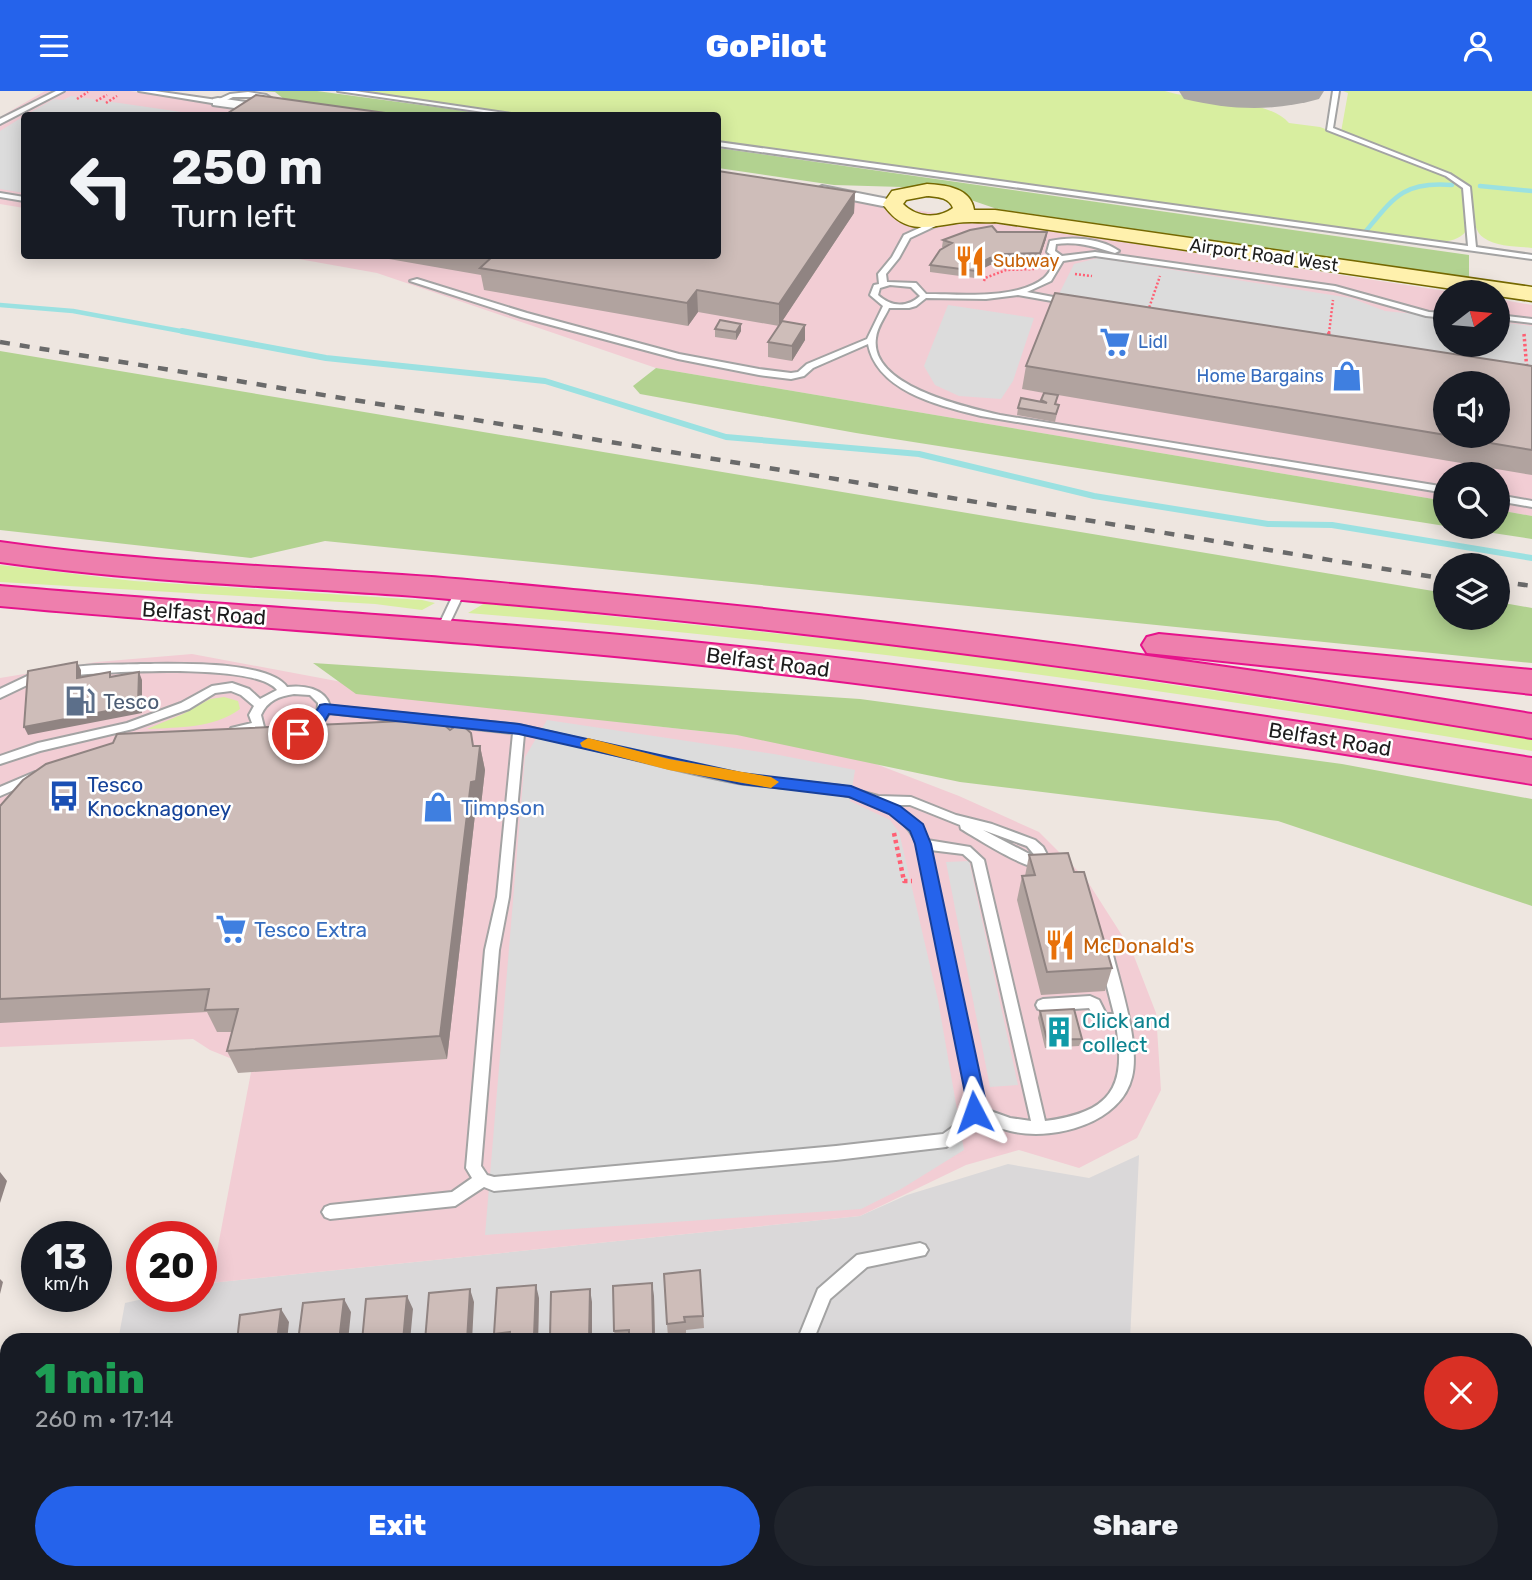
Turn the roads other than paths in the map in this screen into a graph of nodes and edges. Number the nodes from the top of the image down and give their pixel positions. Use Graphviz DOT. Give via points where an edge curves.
graph roads {
  1 [pos="61,91"];
  2 [pos="142,91"];
  3 [pos="341,91"];
  4 [pos="1336,91"];
  5 [pos="218,102"];
  6 [pos="286,112"];
  7 [pos="493,112"];
  8 [pos="0,122"];
  9 [pos="721,144"];
  10 [pos="812,188"];
  11 [pos="0,195"];
  12 [pos="21,198"];
  13 [pos="900,203"];
  14 [pos="952,213"];
  15 [pos="908,237"];
  16 [pos="1472,249"];
  17 [pos="1125,256"];
  18 [pos="1532,257"];
  19 [pos="1061,259"];
  20 [pos="897,266"];
  21 [pos="1434,280"];
  22 [pos="414,281"];
  23 [pos="905,283"];
  24 [pos="883,285"];
  25 [pos="1510,291"];
  26 [pos="1016,292"];
  27 [pos="1532,294"];
  28 [pos="924,296"];
  29 [pos="1080,304"];
  30 [pos="887,305"];
  31 [pos="1412,308"];
  32 [pos="1433,309"];
  33 [pos="1433,313"];
  34 [pos="1510,318"];
  35 [pos="1528,320"];
  36 [pos="871,340"];
  37 [pos="1433,488"];
  38 [pos="1510,500"];
  39 [pos="1532,504"];
  40 [pos="0,552"];
  41 [pos="461,589"];
  42 [pos="0,596"];
  43 [pos="96,605"];
  44 [pos="0,621"];
  45 [pos="441,631"];
  46 [pos="982,643"];
  47 [pos="104,667"];
  48 [pos="102,681"];
  49 [pos="1532,682"];
  50 [pos="284,691"];
  51 [pos="0,694"];
  52 [pos="260,705"];
  53 [pos="325,709"];
  54 [pos="95,721"];
  55 [pos="257,726"];
  56 [pos="1532,726"];
  57 [pos="519,729"];
  58 [pos="220,734"];
  59 [pos="93,735"];
  60 [pos="0,760"];
  61 [pos="1532,771"];
  62 [pos="42,773"];
  63 [pos="0,792"];
  64 [pos="875,800"];
  65 [pos="923,844"];
  66 [pos="1064,873"];
  67 [pos="1102,937"];
  68 [pos="1044,1005"];
  69 [pos="1120,1020"];
  70 [pos="974,1112"];
  71 [pos="1039,1126"];
  72 [pos="482,1180"];
  73 [pos="331,1212"];
  74 [pos="920,1250"];
  75 [pos="809,1333"];
  1 -- 8 [label="lane"];
  2 -- 5 [label="lane"];
  3 -- 7 [label="lane"];
  4 -- 16 [label="lane" via="1329,129 1448,175 1466,187"];
  5 -- 6 [label="street"];
  9 -- 16 [label="lane"];
  10 -- 13 [label="street"];
  11 -- 12 [label="lane"];
  13 -- 14 [label="street" via="919,220"];
  13 -- 14 [label="street" via="937,190"];
  13 -- 15 [label="lane"];
  14 -- 15 [label="lane"];
  14 -- 21 [label="street, Airport Road West"];
  15 -- 20 [label="lane"];
  16 -- 18 [label="lane"];
  17 -- 19 [label="lane"];
  17 -- 19 [label="lane" via="1105,246 1061,241 1053,243 1051,252"];
  17 -- 31 [label="lane" via="1335,288"];
  19 -- 26 [label="lane" via="1047,280"];
  20 -- 23 [label="lane"];
  20 -- 24 [label="lane" via="886,267"];
  22 -- 36 [label="lane" via="678,356 759,372 801,374"];
  23 -- 24 [label="lane"];
  23 -- 28 [label="lane" via="919,288"];
  24 -- 30 [label="lane" via="874,295"];
  25 -- 27 [label="street, Airport Road West"];
  26 -- 28 [label="lane"];
  26 -- 29 [label="lane"];
  28 -- 30 [label="lane" via="912,306"];
  30 -- 36 [label="lane"];
  31 -- 32 [label="lane"];
  31 -- 33 [label="lane"];
  34 -- 35 [label="lane"];
  36 -- 37 [label="lane" via="882,367 901,384 941,404 1000,418"];
  38 -- 39 [label="lane"];
  40 -- 41 [label="highway, Belfast Road" via="144,569"];
  41 -- 45 [label="lane"];
  41 -- 46 [label="highway, Belfast Road"];
  42 -- 43 [label="highway, Belfast Road"];
  43 -- 44 [label="highway"];
  43 -- 45 [label="highway, Belfast Road"];
  45 -- 61 [label="highway, Belfast Road" via="712,655 1051,696"];
  46 -- 49 [label="highway" via="1126,641"];
  46 -- 56 [label="highway, Belfast Road"];
  47 -- 48 [label="lane"];
  47 -- 50 [label="lane" via="251,674 277,682"];
  47 -- 51 [label="lane" via="35,675"];
  50 -- 52 [label="lane"];
  50 -- 53 [label="lane" via="313,692"];
  52 -- 55 [label="lane" via="254,715"];
  52 -- 59 [label="lane" via="232,687 212,690 174,710"];
  53 -- 55 [label="lane" via="317,723 298,734 275,736"];
  53 -- 57 [label="lane"];
  54 -- 59 [label="lane"];
  55 -- 58 [label="lane"];
  57 -- 64 [label="lane" via="717,774 851,792"];
  57 -- 72 [label="lane" via="503,897 492,950 473,1167"];
  59 -- 60 [label="lane"];
  62 -- 63 [label="lane"];
  64 -- 65 [label="lane" via="917,828"];
  64 -- 66 [label="lane" via="911,801 1031,843 1047,866"];
  65 -- 70 [label="lane" via="977,1103"];
  65 -- 71 [label="lane" via="966,850 978,860"];
  67 -- 69 [label="lane"];
  68 -- 69 [label="lane" via="1090,1002 1102,1019"];
  69 -- 71 [label="lane" via="1126,1057 1125,1078 1117,1098 1092,1115"];
  70 -- 71 [label="lane" via="1016,1126"];
  70 -- 72 [label="lane" via="971,1122 946,1140 494,1184"];
  72 -- 73 [label="lane" via="455,1199"];
  74 -- 75 [label="lane" via="863,1260 824,1294"];
}
